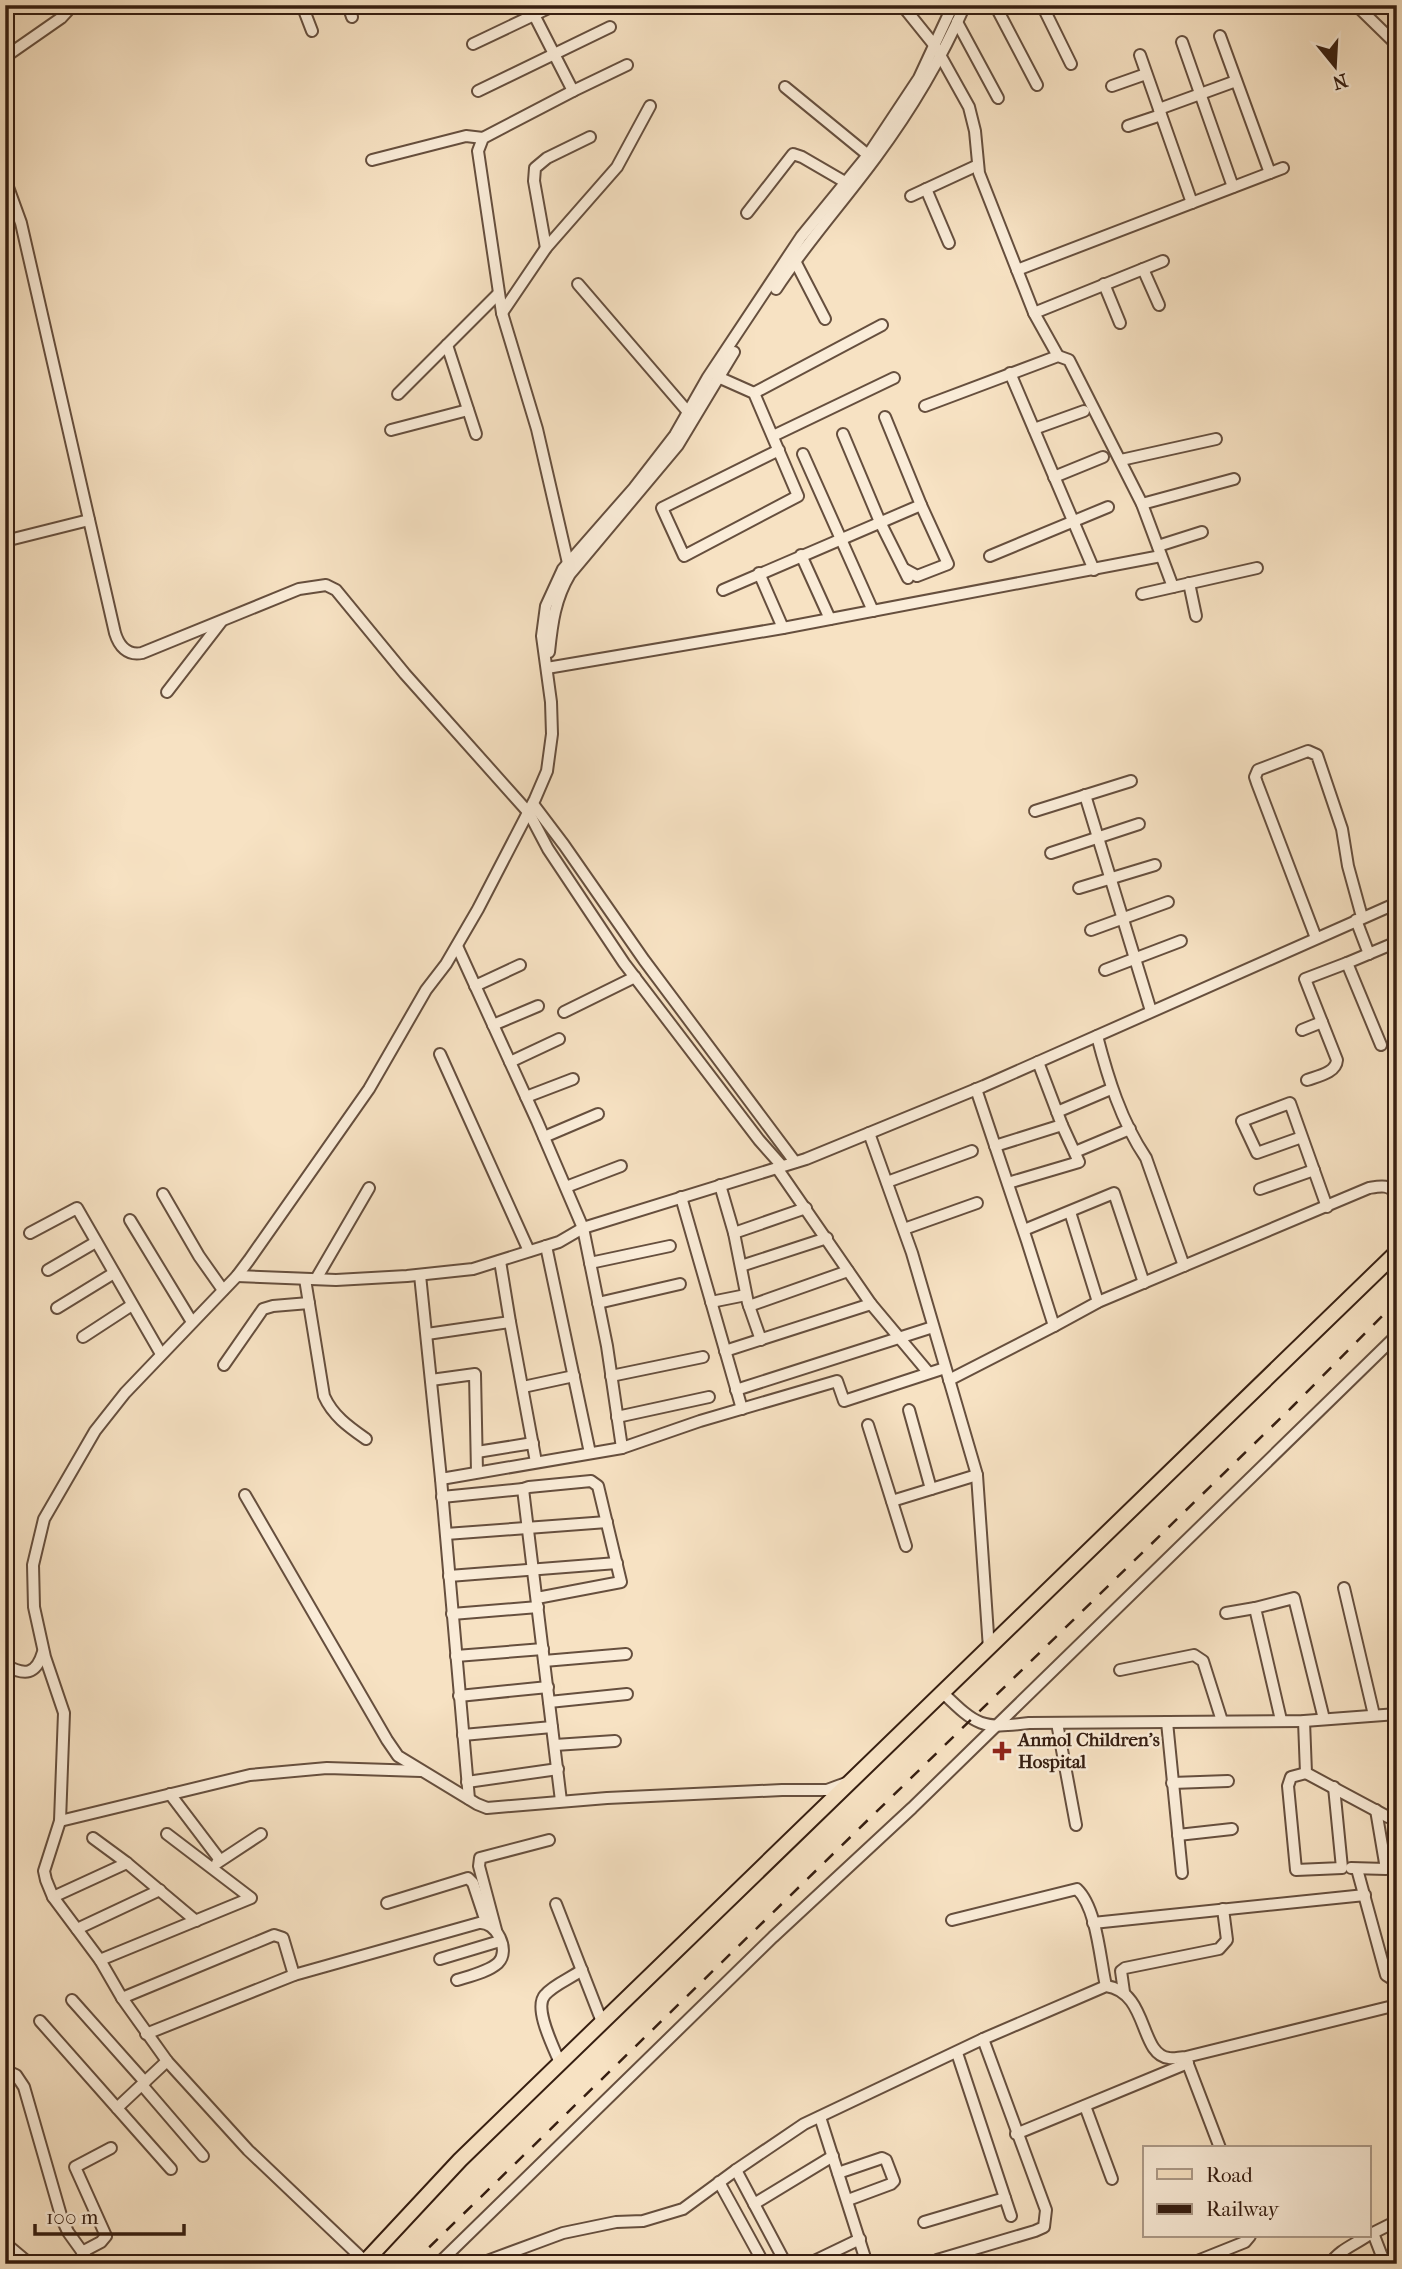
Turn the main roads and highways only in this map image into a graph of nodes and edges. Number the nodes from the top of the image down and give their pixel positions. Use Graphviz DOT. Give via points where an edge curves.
graph roads {
  1 [pos="1397,1252"];
  2 [pos="365,2263"];
  1 -- 2 [label="main road" via="559,2063 460,2160"];
}
